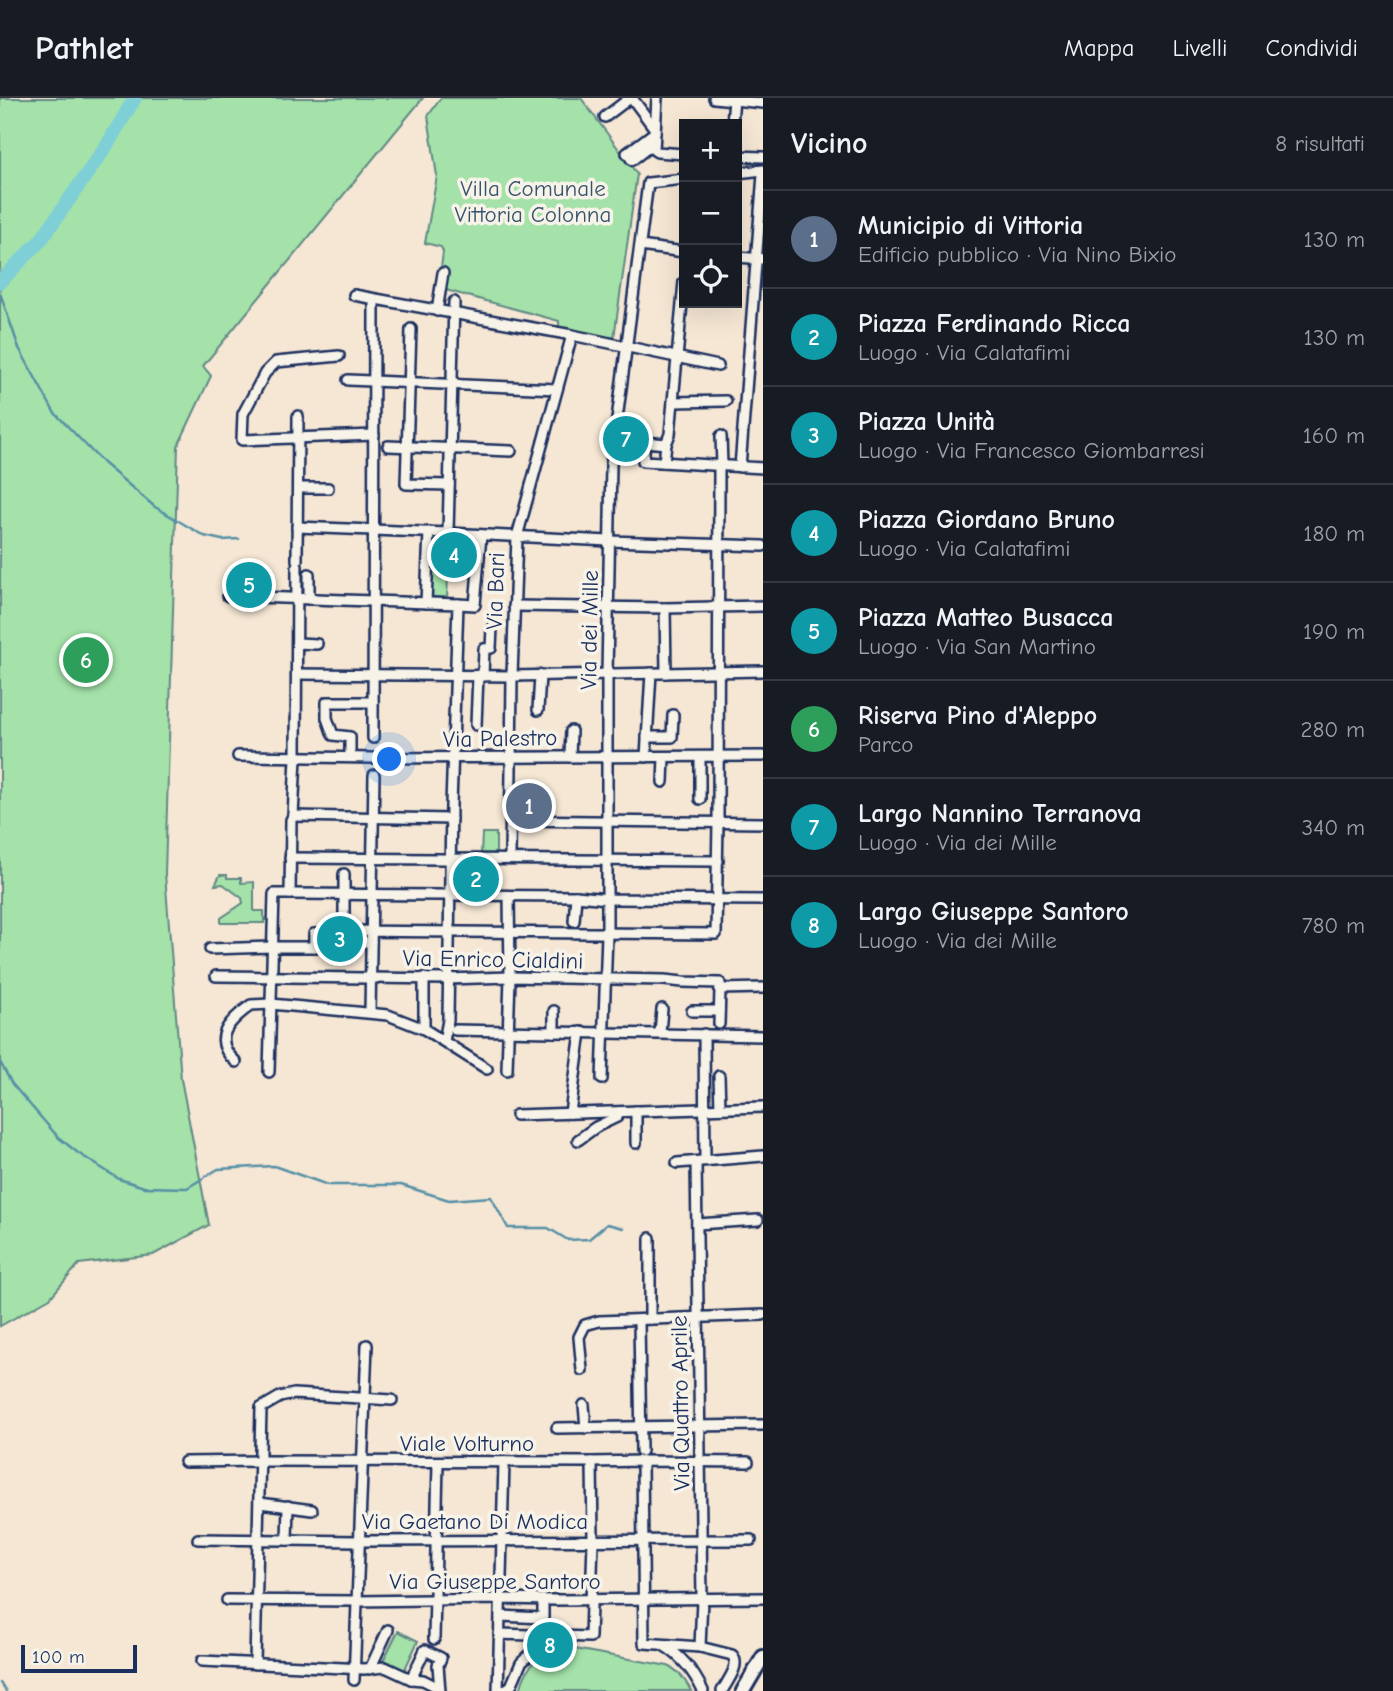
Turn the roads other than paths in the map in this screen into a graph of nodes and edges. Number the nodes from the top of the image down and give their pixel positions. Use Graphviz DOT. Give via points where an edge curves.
graph roads {
  1 [pos="631,98"];
  2 [pos="638,98"];
  3 [pos="657,98"];
  4 [pos="714,98"];
  5 [pos="736,100"];
  6 [pos="763,103"];
  7 [pos="656,111"];
  8 [pos="605,117"];
  9 [pos="733,119"];
  10 [pos="655,130"];
  11 [pos="654,143"];
  12 [pos="679,154"];
  13 [pos="742,156"];
  14 [pos="763,157"];
  15 [pos="763,172"];
  16 [pos="742,173"];
  17 [pos="679,180"];
  18 [pos="640,246"];
  19 [pos="679,251"];
  20 [pos="742,257"];
  21 [pos="760,259"];
  22 [pos="443,273"];
  23 [pos="354,295"];
  24 [pos="374,299"];
  25 [pos="454,302"];
  26 [pos="682,308"];
  27 [pos="437,311"];
  28 [pos="454,314"];
  29 [pos="411,330"];
  30 [pos="572,335"];
  31 [pos="626,346"];
  32 [pos="339,356"];
  33 [pos="677,357"];
  34 [pos="718,366"];
  35 [pos="348,380"];
  36 [pos="374,381"];
  37 [pos="409,383"];
  38 [pos="452,384"];
  39 [pos="557,389"];
  40 [pos="726,401"];
  41 [pos="673,402"];
  42 [pos="298,416"];
  43 [pos="374,435"];
  44 [pos="721,436"];
  45 [pos="298,438"];
  46 [pos="668,439"];
  47 [pos="388,446"];
  48 [pos="407,447"];
  49 [pos="450,449"];
  50 [pos="512,451"];
  51 [pos="664,462"];
  52 [pos="721,465"];
  53 [pos="740,467"];
  54 [pos="763,468"];
  55 [pos="449,485"];
  56 [pos="298,488"];
  57 [pos="328,488"];
  58 [pos="297,527"];
  59 [pos="374,530"];
  60 [pos="448,531"];
  61 [pos="428,532"];
  62 [pos="483,535"];
  63 [pos="517,537"];
  64 [pos="609,541"];
  65 [pos="719,546"];
  66 [pos="763,546"];
  67 [pos="309,574"];
  68 [pos="253,578"];
  69 [pos="228,596"];
  70 [pos="254,597"];
  71 [pos="298,598"];
  72 [pos="309,599"];
  73 [pos="373,601"];
  74 [pos="425,603"];
  75 [pos="514,606"];
  76 [pos="763,606"];
  77 [pos="458,607"];
  78 [pos="608,607"];
  79 [pos="719,607"];
  80 [pos="665,608"];
  81 [pos="492,628"];
  82 [pos="297,643"];
  83 [pos="317,644"];
  84 [pos="763,671"];
  85 [pos="719,672"];
  86 [pos="651,673"];
  87 [pos="666,673"];
  88 [pos="297,674"];
  89 [pos="607,674"];
  90 [pos="372,675"];
  91 [pos="481,675"];
  92 [pos="540,675"];
  93 [pos="455,676"];
  94 [pos="512,676"];
  95 [pos="373,702"];
  96 [pos="538,710"];
  97 [pos="673,715"];
  98 [pos="476,725"];
  99 [pos="571,731"];
  100 [pos="373,737"];
  101 [pos="647,737"];
  102 [pos="718,756"];
  103 [pos="763,756"];
  104 [pos="238,757"];
  105 [pos="350,757"];
  106 [pos="511,757"];
  107 [pos="570,757"];
  108 [pos="607,757"];
  109 [pos="646,757"];
  110 [pos="664,757"];
  111 [pos="701,757"];
  112 [pos="296,758"];
  113 [pos="453,758"];
  114 [pos="374,775"];
  115 [pos="663,782"];
  116 [pos="700,799"];
  117 [pos="293,816"];
  118 [pos="373,818"];
  119 [pos="451,819"];
  120 [pos="510,820"];
  121 [pos="607,820"];
  122 [pos="716,820"];
  123 [pos="763,823"];
  124 [pos="448,857"];
  125 [pos="293,858"];
  126 [pos="372,858"];
  127 [pos="511,858"];
  128 [pos="608,860"];
  129 [pos="715,861"];
  130 [pos="344,874"];
  131 [pos="293,894"];
  132 [pos="344,894"];
  133 [pos="372,894"];
  134 [pos="576,896"];
  135 [pos="448,897"];
  136 [pos="510,898"];
  137 [pos="608,899"];
  138 [pos="715,899"];
  139 [pos="763,900"];
  140 [pos="574,921"];
  141 [pos="344,930"];
  142 [pos="371,931"];
  143 [pos="449,932"];
  144 [pos="510,933"];
  145 [pos="607,934"];
  146 [pos="344,942"];
  147 [pos="371,942"];
  148 [pos="273,947"];
  149 [pos="311,947"];
  150 [pos="210,949"];
  151 [pos="216,976"];
  152 [pos="271,976"];
  153 [pos="371,977"];
  154 [pos="510,977"];
  155 [pos="424,978"];
  156 [pos="447,979"];
  157 [pos="605,980"];
  158 [pos="763,988"];
  159 [pos="720,989"];
  160 [pos="271,1004"];
  161 [pos="662,1009"];
  162 [pos="554,1011"];
  163 [pos="692,1011"];
  164 [pos="719,1011"];
  165 [pos="370,1012"];
  166 [pos="719,1024"];
  167 [pos="424,1029"];
  168 [pos="455,1030"];
  169 [pos="507,1031"];
  170 [pos="554,1032"];
  171 [pos="581,1032"];
  172 [pos="602,1032"];
  173 [pos="660,1033"];
  174 [pos="704,1034"];
  175 [pos="763,1036"];
  176 [pos="444,1041"];
  177 [pos="236,1062"];
  178 [pos="486,1069"];
  179 [pos="507,1070"];
  180 [pos="269,1072"];
  181 [pos="719,1076"];
  182 [pos="602,1079"];
  183 [pos="763,1107"];
  184 [pos="720,1108"];
  185 [pos="705,1110"];
  186 [pos="636,1111"];
  187 [pos="619,1112"];
  188 [pos="570,1114"];
  189 [pos="516,1115"];
  190 [pos="578,1140"];
  191 [pos="636,1143"];
  192 [pos="763,1156"];
  193 [pos="700,1161"];
  194 [pos="677,1163"];
  195 [pos="758,1220"];
  196 [pos="696,1224"];
  197 [pos="650,1238"];
  198 [pos="763,1315"];
  199 [pos="698,1318"];
  200 [pos="650,1319"];
  201 [pos="639,1321"];
  202 [pos="367,1345"];
  203 [pos="582,1370"];
  204 [pos="365,1399"];
  205 [pos="392,1400"];
  206 [pos="584,1405"];
  207 [pos="763,1425"];
  208 [pos="700,1426"];
  209 [pos="641,1427"];
  210 [pos="586,1428"];
  211 [pos="557,1429"];
  212 [pos="641,1456"];
  213 [pos="261,1461"];
  214 [pos="362,1461"];
  215 [pos="185,1462"];
  216 [pos="438,1462"];
  217 [pos="504,1462"];
  218 [pos="592,1462"];
  219 [pos="700,1462"];
  220 [pos="748,1462"];
  221 [pos="260,1503"];
  222 [pos="288,1506"];
  223 [pos="312,1510"];
  224 [pos="198,1539"];
  225 [pos="701,1539"];
  226 [pos="259,1540"];
  227 [pos="287,1540"];
  228 [pos="643,1540"];
  229 [pos="751,1540"];
  230 [pos="359,1541"];
  231 [pos="436,1541"];
  232 [pos="502,1541"];
  233 [pos="593,1541"];
  234 [pos="763,1598"];
  235 [pos="500,1599"];
  236 [pos="643,1599"];
  237 [pos="702,1599"];
  238 [pos="227,1600"];
  239 [pos="435,1600"];
  240 [pos="543,1600"];
  241 [pos="592,1600"];
  242 [pos="255,1601"];
  243 [pos="357,1601"];
  244 [pos="500,1616"];
  245 [pos="388,1630"];
  246 [pos="499,1634"];
  247 [pos="544,1635"];
  248 [pos="434,1639"];
  249 [pos="662,1644"];
  250 [pos="763,1644"];
  251 [pos="700,1645"];
  252 [pos="763,1657"];
  253 [pos="202,1661"];
  254 [pos="255,1664"];
  255 [pos="363,1669"];
  256 [pos="752,1675"];
  257 [pos="411,1679"];
  258 [pos="354,1680"];
  259 [pos="440,1690"];
  260 [pos="500,1691"];
  261 [pos="703,1691"];
  262 [pos="722,1691"];
  263 [pos="743,1691"];
  1 -- 8 [label="street"];
  1 -- 10 [label="street"];
  2 -- 7 [label="street"];
  3 -- 7 [label="street"];
  4 -- 5 [label="street"];
  5 -- 6 [label="street"];
  5 -- 9 [label="street"];
  7 -- 10 [label="street"];
  10 -- 11 [label="street"];
  10 -- 11 [label="street" via="626,153 632,160"];
  11 -- 12 [label="street" via="657,152"];
  13 -- 14 [label="street"];
  15 -- 16 [label="street"];
  15 -- 21 [label="street"];
  17 -- 18 [label="street, Via dei Mille" via="648,183"];
  18 -- 19 [label="street"];
  18 -- 31 [label="street, Via dei Mille"];
  20 -- 21 [label="street"];
  21 -- 53 [label="street"];
  22 -- 27 [label="street"];
  23 -- 24 [label="street"];
  24 -- 27 [label="street"];
  24 -- 36 [label="street"];
  25 -- 28 [label="street"];
  26 -- 33 [label="street"];
  27 -- 28 [label="street"];
  28 -- 30 [label="street"];
  28 -- 38 [label="street"];
  29 -- 37 [label="street"];
  30 -- 31 [label="street"];
  30 -- 39 [label="street, Via Bari"];
  31 -- 33 [label="street"];
  31 -- 64 [label="street, Via dei Mille" via="611,459"];
  32 -- 45 [label="street" via="276,362 243,414 242,440"];
  33 -- 34 [label="street"];
  33 -- 41 [label="street"];
  35 -- 36 [label="street"];
  36 -- 37 [label="street"];
  36 -- 43 [label="street"];
  37 -- 38 [label="street"];
  37 -- 48 [label="street"];
  38 -- 39 [label="street"];
  38 -- 49 [label="street"];
  39 -- 63 [label="street, Via Bari"];
  40 -- 41 [label="street"];
  41 -- 46 [label="street"];
  42 -- 45 [label="street"];
  43 -- 45 [label="street"];
  43 -- 59 [label="street"];
  44 -- 52 [label="street"];
  45 -- 56 [label="street"];
  46 -- 51 [label="street"];
  46 -- 51 [label="street" via="645,442 643,461"];
  47 -- 48 [label="street"];
  48 -- 49 [label="street"];
  48 -- 55 [label="street" via="406,484"];
  49 -- 50 [label="street"];
  49 -- 55 [label="street"];
  51 -- 52 [label="street"];
  52 -- 53 [label="street"];
  52 -- 65 [label="street"];
  53 -- 54 [label="street"];
  55 -- 60 [label="street"];
  56 -- 57 [label="street"];
  56 -- 58 [label="street"];
  58 -- 59 [label="street"];
  58 -- 71 [label="street"];
  59 -- 61 [label="street"];
  59 -- 73 [label="street"];
  60 -- 61 [label="street"];
  60 -- 62 [label="street"];
  61 -- 74 [label="street"];
  62 -- 63 [label="street"];
  62 -- 77 [label="street" via="475,605"];
  63 -- 64 [label="street"];
  63 -- 75 [label="street, Via Bari"];
  64 -- 65 [label="street"];
  64 -- 78 [label="street, Via dei Mille"];
  65 -- 66 [label="street"];
  65 -- 79 [label="street"];
  67 -- 72 [label="street"];
  68 -- 70 [label="street"];
  69 -- 70 [label="street"];
  70 -- 71 [label="street"];
  71 -- 72 [label="street"];
  71 -- 82 [label="street"];
  72 -- 73 [label="street"];
  73 -- 74 [label="street"];
  73 -- 90 [label="street"];
  74 -- 77 [label="street"];
  75 -- 78 [label="street"];
  75 -- 94 [label="street, Via Bari"];
  76 -- 79 [label="street"];
  77 -- 93 [label="street"];
  78 -- 80 [label="street"];
  78 -- 89 [label="street, Via dei Mille"];
  79 -- 80 [label="street"];
  79 -- 85 [label="street"];
  80 -- 87 [label="street"];
  81 -- 91 [label="street" via="491,648 484,649"];
  82 -- 83 [label="street"];
  82 -- 88 [label="street"];
  84 -- 85 [label="street"];
  85 -- 87 [label="street"];
  85 -- 102 [label="street"];
  86 -- 87 [label="street"];
  86 -- 89 [label="street"];
  86 -- 101 [label="street"];
  88 -- 90 [label="street"];
  88 -- 112 [label="street"];
  89 -- 92 [label="street"];
  89 -- 108 [label="street, Via dei Mille"];
  90 -- 93 [label="street"];
  90 -- 95 [label="street"];
  91 -- 93 [label="street"];
  91 -- 94 [label="street"];
  91 -- 98 [label="street"];
  92 -- 94 [label="street"];
  92 -- 96 [label="street"];
  93 -- 113 [label="street"];
  94 -- 106 [label="street, Via Bari"];
  95 -- 100 [label="street"];
  95 -- 105 [label="street" via="327,702 333,735 350,737"];
  97 -- 101 [label="street" via="672,737"];
  99 -- 107 [label="street"];
  101 -- 109 [label="street"];
  102 -- 103 [label="street, Via Palestro"];
  102 -- 111 [label="street, Via Palestro"];
  102 -- 122 [label="street"];
  104 -- 112 [label="street, Via Palestro"];
  105 -- 112 [label="street, Via Palestro"];
  105 -- 113 [label="street, Via Palestro"];
  106 -- 107 [label="street, Via Palestro"];
  106 -- 113 [label="street, Via Palestro"];
  106 -- 120 [label="street, Via Bari"];
  107 -- 108 [label="street, Via Palestro"];
  108 -- 109 [label="street, Via Palestro"];
  108 -- 121 [label="street, Via dei Mille"];
  109 -- 110 [label="street, Via Palestro"];
  110 -- 111 [label="street, Via Palestro"];
  110 -- 115 [label="street"];
  111 -- 116 [label="street"];
  112 -- 117 [label="street"];
  113 -- 119 [label="street"];
  114 -- 118 [label="street"];
  117 -- 118 [label="street"];
  117 -- 125 [label="street"];
  118 -- 119 [label="street"];
  118 -- 126 [label="street"];
  119 -- 124 [label="street"];
  120 -- 121 [label="street"];
  120 -- 127 [label="street, Via Bari"];
  121 -- 122 [label="street"];
  121 -- 128 [label="street, Via dei Mille"];
  122 -- 123 [label="street"];
  122 -- 129 [label="street"];
  124 -- 126 [label="street"];
  124 -- 127 [label="street"];
  124 -- 135 [label="street"];
  125 -- 126 [label="street"];
  125 -- 131 [label="street"];
  126 -- 133 [label="street"];
  127 -- 128 [label="street"];
  128 -- 129 [label="street"];
  128 -- 137 [label="street, Via dei Mille"];
  129 -- 138 [label="street"];
  130 -- 132 [label="street"];
  131 -- 132 [label="street"];
  131 -- 148 [label="street" via="274,894"];
  132 -- 133 [label="street"];
  132 -- 141 [label="street"];
  133 -- 135 [label="street"];
  133 -- 142 [label="street"];
  134 -- 136 [label="street"];
  134 -- 137 [label="street"];
  134 -- 140 [label="street"];
  135 -- 136 [label="street"];
  135 -- 143 [label="street"];
  136 -- 144 [label="street"];
  137 -- 138 [label="street"];
  137 -- 145 [label="street, Via dei Mille"];
  138 -- 139 [label="street"];
  138 -- 145 [label="street" via="716,934"];
  141 -- 142 [label="street"];
  141 -- 146 [label="street"];
  141 -- 149 [label="street" via="314,934"];
  142 -- 143 [label="street"];
  142 -- 147 [label="street"];
  143 -- 144 [label="street"];
  143 -- 156 [label="street"];
  144 -- 145 [label="street"];
  144 -- 154 [label="street"];
  145 -- 157 [label="street, Via dei Mille"];
  146 -- 147 [label="street"];
  146 -- 149 [label="street"];
  147 -- 153 [label="street"];
  148 -- 149 [label="street"];
  148 -- 150 [label="street"];
  148 -- 152 [label="street"];
  151 -- 152 [label="street, Via Enrico Cialdini"];
  152 -- 153 [label="street, Via Enrico Cialdini"];
  152 -- 160 [label="street"];
  153 -- 155 [label="street, Via Enrico Cialdini"];
  153 -- 165 [label="street"];
  154 -- 156 [label="street, Via Enrico Cialdini"];
  154 -- 157 [label="street, Via Enrico Cialdini"];
  154 -- 169 [label="street"];
  155 -- 156 [label="street, Via Enrico Cialdini"];
  155 -- 167 [label="street"];
  156 -- 176 [label="street"];
  157 -- 159 [label="street, Via Enrico Cialdini" via="720,983"];
  157 -- 172 [label="street, Via dei Mille"];
  158 -- 159 [label="street, Via Enrico Cialdini"];
  159 -- 164 [label="street"];
  160 -- 165 [label="street"];
  160 -- 177 [label="street" via="251,1005 227,1027 224,1050"];
  160 -- 180 [label="street"];
  161 -- 173 [label="street"];
  162 -- 170 [label="street"];
  163 -- 164 [label="street"];
  164 -- 166 [label="street"];
  165 -- 167 [label="street"];
  167 -- 176 [label="street"];
  168 -- 169 [label="street"];
  169 -- 170 [label="street"];
  169 -- 179 [label="street"];
  170 -- 171 [label="street"];
  171 -- 172 [label="street"];
  171 -- 188 [label="street"];
  172 -- 173 [label="street"];
  172 -- 182 [label="street, Via dei Mille"];
  173 -- 174 [label="street"];
  174 -- 175 [label="street"];
  174 -- 185 [label="street, Via Quattro Aprile"];
  176 -- 178 [label="street"];
  181 -- 184 [label="street"];
  183 -- 184 [label="street"];
  184 -- 185 [label="street"];
  185 -- 186 [label="street"];
  185 -- 193 [label="street, Via Quattro Aprile"];
  186 -- 187 [label="street"];
  186 -- 191 [label="street"];
  187 -- 188 [label="street"];
  187 -- 190 [label="street"];
  188 -- 189 [label="street"];
  192 -- 193 [label="street"];
  193 -- 194 [label="street"];
  193 -- 196 [label="street, Via Quattro Aprile"];
  195 -- 196 [label="street"];
  196 -- 199 [label="street, Via Quattro Aprile"];
  197 -- 200 [label="street"];
  198 -- 199 [label="street"];
  199 -- 200 [label="street"];
  199 -- 208 [label="street, Via Quattro Aprile"];
  200 -- 201 [label="street"];
  201 -- 203 [label="street" via="585,1325 579,1337"];
  201 -- 209 [label="street"];
  202 -- 204 [label="street"];
  204 -- 205 [label="street"];
  204 -- 213 [label="street" via="294,1394 261,1408"];
  204 -- 214 [label="street"];
  206 -- 210 [label="street"];
  207 -- 208 [label="street"];
  208 -- 209 [label="street"];
  208 -- 219 [label="street, Via Quattro Aprile"];
  209 -- 210 [label="street"];
  209 -- 212 [label="street"];
  210 -- 211 [label="street"];
  212 -- 218 [label="street, Viale Volturno"];
  212 -- 219 [label="street, Viale Volturno"];
  212 -- 228 [label="street"];
  213 -- 214 [label="street, Viale Volturno"];
  213 -- 215 [label="street, Viale Volturno"];
  213 -- 221 [label="street"];
  214 -- 216 [label="street, Viale Volturno"];
  214 -- 230 [label="street"];
  216 -- 217 [label="street, Viale Volturno"];
  216 -- 231 [label="street"];
  217 -- 218 [label="street, Viale Volturno"];
  217 -- 232 [label="street"];
  218 -- 233 [label="street"];
  219 -- 220 [label="street, Viale Volturno"];
  219 -- 225 [label="street, Via Quattro Aprile"];
  221 -- 222 [label="street"];
  221 -- 226 [label="street"];
  222 -- 223 [label="street"];
  222 -- 227 [label="street"];
  224 -- 226 [label="street, Via Gaetano Di Modica"];
  225 -- 228 [label="street, Via Gaetano Di Modica"];
  225 -- 229 [label="street, Via Gaetano Di Modica"];
  225 -- 237 [label="street, Via Quattro Aprile"];
  226 -- 227 [label="street, Via Gaetano Di Modica"];
  226 -- 242 [label="street"];
  227 -- 230 [label="street, Via Gaetano Di Modica"];
  228 -- 233 [label="street, Via Gaetano Di Modica"];
  228 -- 236 [label="street"];
  230 -- 231 [label="street, Via Gaetano Di Modica"];
  230 -- 243 [label="street"];
  231 -- 232 [label="street, Via Gaetano Di Modica"];
  231 -- 239 [label="street"];
  232 -- 233 [label="street, Via Gaetano Di Modica"];
  232 -- 235 [label="street"];
  233 -- 241 [label="street"];
  234 -- 237 [label="street, Via Giuseppe Santoro"];
  235 -- 239 [label="street, Via Giuseppe Santoro"];
  235 -- 240 [label="street, Via Giuseppe Santoro"];
  235 -- 244 [label="street"];
  236 -- 237 [label="street, Via Giuseppe Santoro"];
  236 -- 241 [label="street, Via Giuseppe Santoro"];
  236 -- 249 [label="street" via="644,1643"];
  237 -- 251 [label="street, Via Quattro Aprile"];
  238 -- 242 [label="street, Via Giuseppe Santoro"];
  239 -- 243 [label="street, Via Giuseppe Santoro"];
  239 -- 248 [label="street"];
  240 -- 241 [label="street, Via Giuseppe Santoro"];
  240 -- 244 [label="street" via="543,1618"];
  241 -- 247 [label="street" via="590,1637"];
  242 -- 243 [label="street, Via Giuseppe Santoro"];
  242 -- 254 [label="street"];
  243 -- 255 [label="street"];
  244 -- 246 [label="street"];
  245 -- 255 [label="street"];
  246 -- 247 [label="street"];
  246 -- 260 [label="street"];
  247 -- 260 [label="street" via="521,1663 511,1686"];
  249 -- 251 [label="street"];
  249 -- 261 [label="street" via="680,1656"];
  250 -- 256 [label="main road"];
  251 -- 262 [label="street" via="735,1658"];
  252 -- 256 [label="main road"];
  253 -- 254 [label="street"];
  254 -- 255 [label="street"];
  255 -- 257 [label="street" via="385,1667"];
  255 -- 258 [label="street"];
  256 -- 263 [label="main road"];
  257 -- 259 [label="street"];
  257 -- 259 [label="street" via="425,1650 441,1658"];
}
